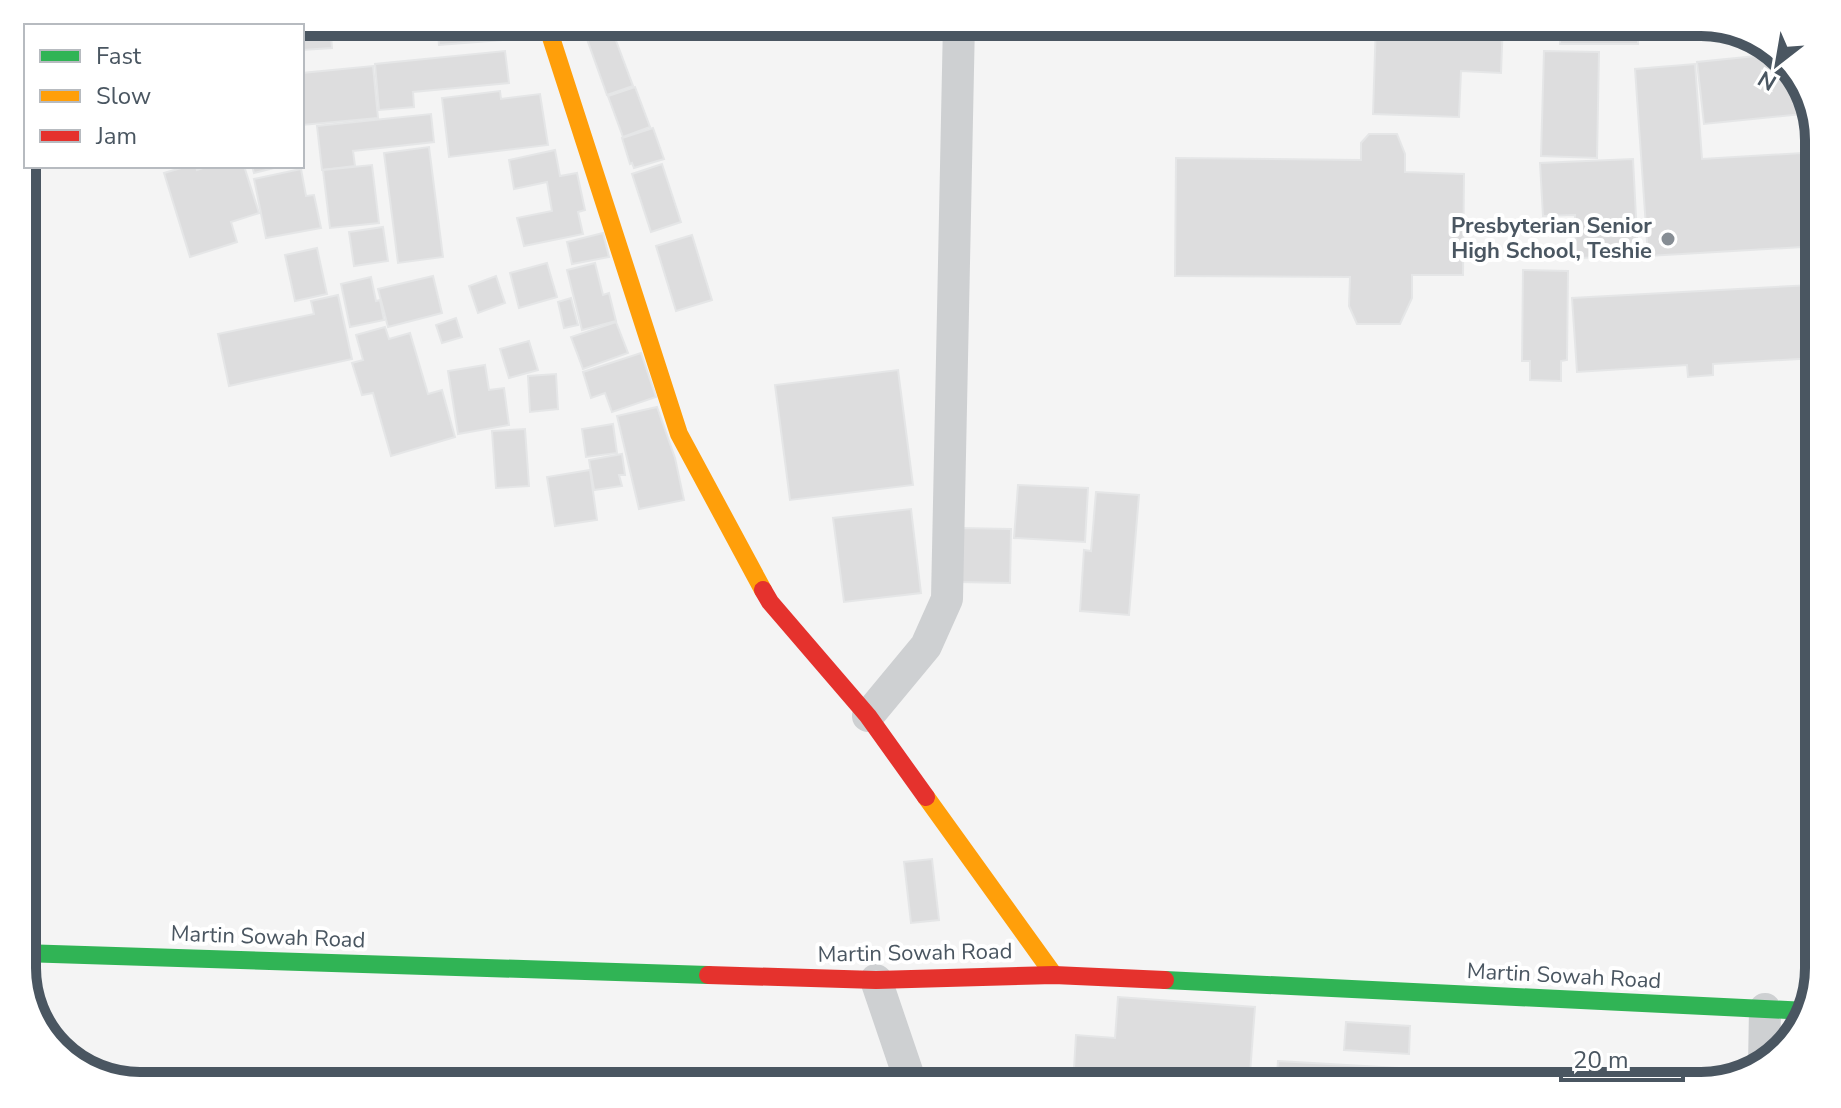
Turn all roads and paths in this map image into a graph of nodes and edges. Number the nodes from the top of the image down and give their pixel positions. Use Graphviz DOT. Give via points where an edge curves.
graph roads {
  1 [pos="551,36"];
  2 [pos="959,36"];
  3 [pos="868,716"];
  4 [pos="36,953"];
  5 [pos="1054,975"];
  6 [pos="876,980"];
  7 [pos="1765,1009"];
  8 [pos="1796,1010"];
  9 [pos="1764,1051"];
  10 [pos="908,1072"];
  1 -- 3 [label="street" via="679,434 770,602"];
  2 -- 3 [label="street" via="947,599 926,646"];
  3 -- 5 [label="street"];
  4 -- 6 [label="street, Martin Sowah Road"];
  5 -- 6 [label="street, Martin Sowah Road"];
  5 -- 7 [label="street, Martin Sowah Road"];
  6 -- 10 [label="street"];
  7 -- 8 [label="street, Martin Sowah Road"];
  7 -- 9 [label="street"];
}
